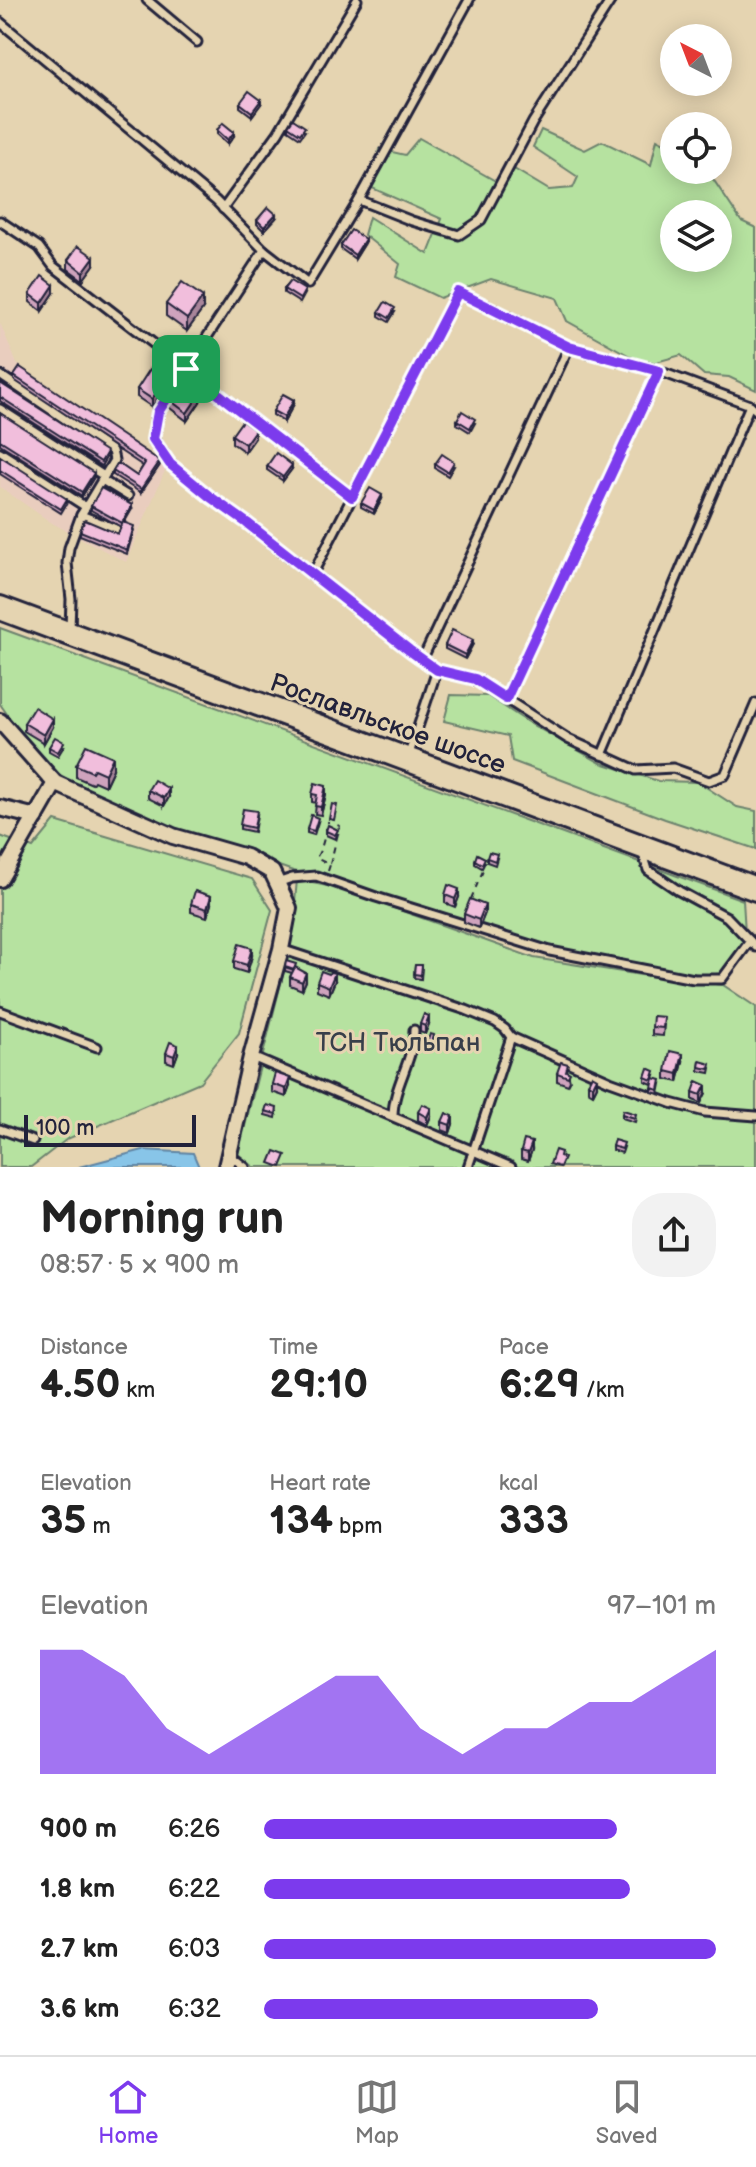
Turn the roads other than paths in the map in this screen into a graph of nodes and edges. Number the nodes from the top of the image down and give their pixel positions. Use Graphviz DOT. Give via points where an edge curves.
graph roads {
  1 [pos="147,0"];
  2 [pos="357,0"];
  3 [pos="469,0"];
  4 [pos="611,0"];
  5 [pos="0,22"];
  6 [pos="197,42"];
  7 [pos="359,200"];
  8 [pos="223,209"];
  9 [pos="0,221"];
  10 [pos="264,250"];
  11 [pos="569,347"];
  12 [pos="186,369"];
  13 [pos="659,371"];
  14 [pos="0,375"];
  15 [pos="753,408"];
  16 [pos="0,409"];
  17 [pos="0,452"];
  18 [pos="103,478"];
  19 [pos="128,496"];
  20 [pos="352,497"];
  21 [pos="86,507"];
  22 [pos="81,515"];
  23 [pos="116,529"];
  24 [pos="312,575"];
  25 [pos="0,608"];
  26 [pos="70,635"];
  27 [pos="422,660"];
  28 [pos="437,670"];
  29 [pos="506,699"];
  30 [pos="756,703"];
  31 [pos="0,721"];
  32 [pos="602,755"];
  33 [pos="407,759"];
  34 [pos="55,783"];
  35 [pos="0,808"];
  36 [pos="36,817"];
  37 [pos="640,846"];
  38 [pos="0,879"];
  39 [pos="277,883"];
  40 [pos="756,889"];
  41 [pos="753,944"];
  42 [pos="281,949"];
  43 [pos="0,1011"];
  44 [pos="414,1030"];
  45 [pos="511,1037"];
  46 [pos="97,1047"];
  47 [pos="251,1057"];
  48 [pos="393,1116"];
  49 [pos="756,1116"];
  50 [pos="0,1129"];
  51 [pos="33,1141"];
  52 [pos="474,1151"];
  53 [pos="227,1161"];
  54 [pos="245,1167"];
  55 [pos="468,1167"];
  56 [pos="511,1167"];
  1 -- 6 [label="lane"];
  2 -- 8 [label="lane" via="278,133"];
  3 -- 7 [label="lane"];
  4 -- 7 [label="lane" via="533,122 481,220 459,235"];
  5 -- 8 [label="lane"];
  7 -- 10 [label="lane" via="308,284"];
  8 -- 10 [label="lane"];
  9 -- 12 [label="lane"];
  10 -- 12 [label="lane"];
  11 -- 13 [label="lane"];
  11 -- 20 [label="lane" via="458,292"];
  11 -- 27 [label="lane"];
  12 -- 20 [label="lane"];
  12 -- 24 [label="lane" via="158,412 153,439 170,464"];
  13 -- 15 [label="lane"];
  13 -- 29 [label="lane"];
  14 -- 18 [label="lane" via="112,451 114,460"];
  15 -- 32 [label="lane"];
  16 -- 18 [label="lane"];
  17 -- 21 [label="lane"];
  18 -- 19 [label="lane"];
  18 -- 21 [label="lane"];
  20 -- 24 [label="lane"];
  21 -- 22 [label="lane"];
  22 -- 23 [label="lane"];
  22 -- 26 [label="lane" via="67,563"];
  24 -- 27 [label="lane"];
  25 -- 26 [label="main road, Рославльское шоссе"];
  26 -- 33 [label="main road, Рославльское шоссе"];
  27 -- 28 [label="lane"];
  28 -- 29 [label="lane" via="475,679"];
  28 -- 33 [label="lane"];
  29 -- 32 [label="lane"];
  30 -- 32 [label="lane" via="725,775 709,781 673,768 636,770"];
  31 -- 34 [label="street"];
  33 -- 37 [label="main road, Рославльское шоссе"];
  34 -- 36 [label="street"];
  34 -- 39 [label="street" via="173,836 246,857 272,872"];
  35 -- 36 [label="street"];
  36 -- 38 [label="street"];
  37 -- 40 [label="main road, Рославльское шоссе"];
  37 -- 41 [label="lane" via="648,870 727,917"];
  39 -- 41 [label="lane" via="316,876 550,951 694,979 722,979"];
  39 -- 42 [label="street" via="289,908"];
  42 -- 45 [label="lane" via="466,1010 495,1022"];
  42 -- 47 [label="street"];
  43 -- 46 [label="lane"];
  44 -- 48 [label="lane"];
  45 -- 49 [label="lane" via="671,1103"];
  45 -- 52 [label="lane"];
  47 -- 48 [label="lane"];
  47 -- 53 [label="street"];
  48 -- 52 [label="lane"];
  50 -- 51 [label="lane"];
  52 -- 55 [label="lane"];
  52 -- 56 [label="lane"];
  53 -- 54 [label="lane"];
}
